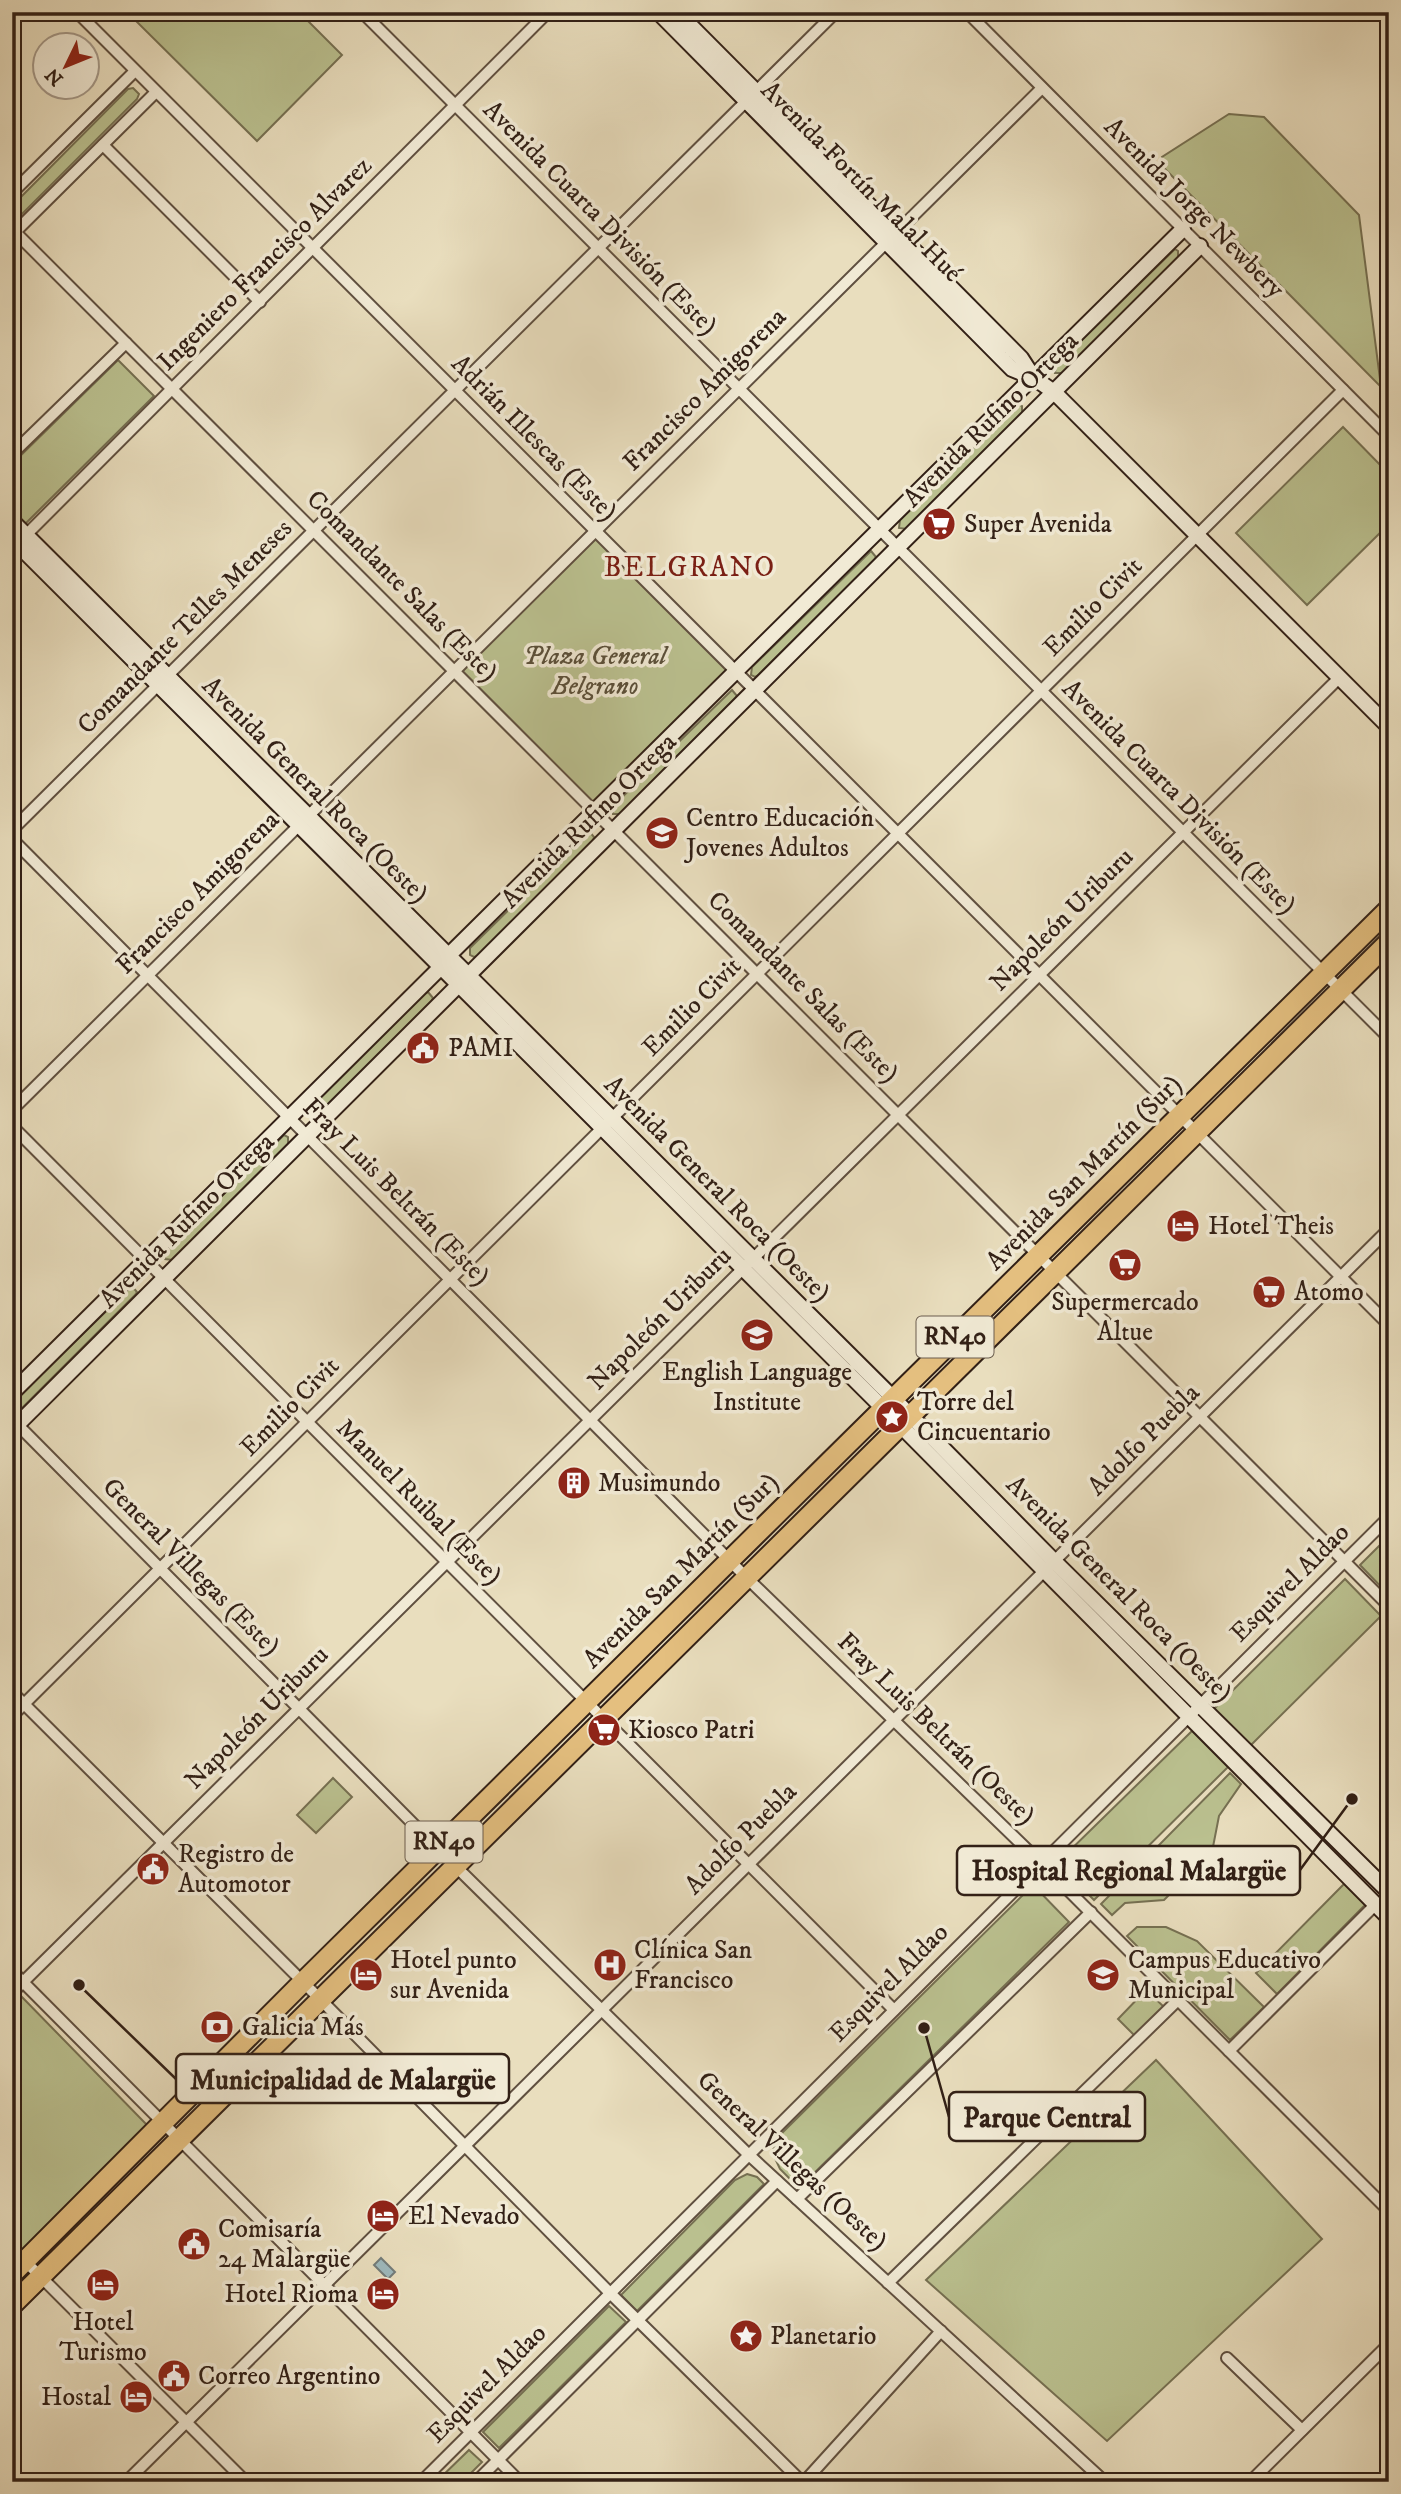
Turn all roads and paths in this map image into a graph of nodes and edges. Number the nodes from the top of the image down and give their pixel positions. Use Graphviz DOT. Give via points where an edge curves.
graph roads {
  1 [pos="76,12"];
  2 [pos="362,12"];
  3 [pos="548,12"];
  4 [pos="658,12"];
  5 [pos="677,12"];
  6 [pos="836,12"];
  7 [pos="967,12"];
  8 [pos="135,71"];
  9 [pos="1042,88"];
  10 [pos="156,92"];
  11 [pos="751,97"];
  12 [pos="456,106"];
  13 [pos="103,145"];
  14 [pos="12,193"];
  15 [pos="1183,229"];
  16 [pos="13,232"];
  17 [pos="891,237"];
  18 [pos="1200,246"];
  19 [pos="598,248"];
  20 [pos="313,249"];
  21 [pos="260,302"];
  22 [pos="126,343"];
  23 [pos="1034,378"];
  24 [pos="172,389"];
  25 [pos="739,389"];
  26 [pos="1343,390"];
  27 [pos="455,391"];
  28 [pos="1055,391"];
  29 [pos="1389,436"];
  30 [pos="12,454"];
  31 [pos="12,521"];
  32 [pos="878,529"];
  33 [pos="314,530"];
  34 [pos="595,531"];
  35 [pos="1198,535"];
  36 [pos="17,542"];
  37 [pos="898,548"];
  38 [pos="455,671"];
  39 [pos="735,671"];
  40 [pos="1339,678"];
  41 [pos="163,681"];
  42 [pos="754,691"];
  43 [pos="1041,691"];
  44 [pos="1389,727"];
  45 [pos="595,810"];
  46 [pos="303,821"];
  47 [pos="12,830"];
  48 [pos="614,830"];
  49 [pos="1183,832"];
  50 [pos="897,834"];
  51 [pos="12,839"];
  52 [pos="1389,909"];
  53 [pos="1389,942"];
  54 [pos="444,961"];
  55 [pos="758,973"];
  56 [pos="1324,973"];
  57 [pos="148,975"];
  58 [pos="1038,976"];
  59 [pos="463,980"];
  60 [pos="1341,990"];
  61 [pos="1389,1038"];
  62 [pos="12,1110"];
  63 [pos="899,1114"];
  64 [pos="1179,1116"];
  65 [pos="289,1118"];
  66 [pos="606,1124"];
  67 [pos="12,1126"];
  68 [pos="1196,1134"];
  69 [pos="307,1136"];
  70 [pos="1389,1229"];
  71 [pos="1039,1254"];
  72 [pos="146,1260"];
  73 [pos="748,1264"];
  74 [pos="1057,1272"];
  75 [pos="1340,1277"];
  76 [pos="164,1278"];
  77 [pos="450,1279"];
  78 [pos="1389,1325"];
  79 [pos="12,1393"];
  80 [pos="888,1403"];
  81 [pos="1200,1416"];
  82 [pos="590,1420"];
  83 [pos="906,1421"];
  84 [pos="307,1422"];
  85 [pos="14,1424"];
  86 [pos="1389,1517"];
  87 [pos="730,1560"];
  88 [pos="1344,1561"];
  89 [pos="447,1562"];
  90 [pos="1049,1566"];
  91 [pos="160,1569"];
  92 [pos="747,1578"];
  93 [pos="1389,1606"];
  94 [pos="12,1692"];
  95 [pos="586,1702"];
  96 [pos="24,1704"];
  97 [pos="1200,1705"];
  98 [pos="299,1709"];
  99 [pos="12,1716"];
  100 [pos="1189,1716"];
  101 [pos="604,1720"];
  102 [pos="894,1720"];
  103 [pos="163,1843"];
  104 [pos="438,1849"];
  105 [pos="1041,1863"];
  106 [pos="748,1864"];
  107 [pos="455,1866"];
  108 [pos="1389,1892"];
  109 [pos="1376,1904"];
  110 [pos="1091,1912"];
  111 [pos="1389,1918"];
  112 [pos="12,1971"];
  113 [pos="23,1982"];
  114 [pos="303,1982"];
  115 [pos="12,1993"];
  116 [pos="321,2000"];
  117 [pos="1178,2000"];
  118 [pos="601,2010"];
  119 [pos="894,2010"];
  120 [pos="1230,2051"];
  121 [pos="163,2122"];
  122 [pos="180,2139"];
  123 [pos="464,2146"];
  124 [pos="749,2155"];
  125 [pos="777,2181"];
  126 [pos="797,2199"];
  127 [pos="1389,2211"];
  128 [pos="17,2261"];
  129 [pos="41,2277"];
  130 [pos="888,2283"];
  131 [pos="325,2284"];
  132 [pos="610,2293"];
  133 [pos="12,2305"];
  134 [pos="637,2320"];
  135 [pos="941,2331"];
  136 [pos="1389,2343"];
  137 [pos="1227,2358"];
  138 [pos="186,2422"];
  139 [pos="1302,2430"];
  140 [pos="471,2432"];
  141 [pos="498,2459"];
  142 [pos="1251,2481"];
  143 [pos="126,2482"];
  144 [pos="246,2482"];
  145 [pos="421,2482"];
  146 [pos="476,2482"];
  147 [pos="520,2482"];
  148 [pos="803,2482"];
  149 [pos="1105,2482"];
  1 -- 8 [label="street, Adrián Illescas (Este)"];
  2 -- 12 [label="street, Avenida Cuarta División (Este)"];
  3 -- 12 [label="street, Ingeniero Francisco Alvarez"];
  4 -- 11 [label="main road, Avenida Fortín Malal Hué"];
  5 -- 11 [label="main road, Avenida Fortín Malal Hué"];
  6 -- 11 [label="street, Comandante Telles Meneses"];
  7 -- 9 [label="street, Avenida Jorge Newbery"];
  8 -- 10 [label="street, Adrián Illescas (Este)"];
  8 -- 14 [label="street"];
  9 -- 15 [label="street, Avenida Jorge Newbery"];
  9 -- 17 [label="street, Francisco Amigorena"];
  10 -- 13 [label="street"];
  10 -- 20 [label="street, Adrián Illescas (Este)"];
  11 -- 17 [label="main road, Avenida Fortín Malal Hué"];
  11 -- 19 [label="street, Comandante Telles Meneses"];
  12 -- 19 [label="street, Avenida Cuarta División (Este)"];
  12 -- 20 [label="street, Ingeniero Francisco Alvarez"];
  13 -- 16 [label="street"];
  13 -- 21 [label="street"];
  15 -- 18 [label="street, Avenida Jorge Newbery"];
  15 -- 23 [label="main road, Avenida Rufino Ortega"];
  16 -- 22 [label="street, Comandante Salas (Este)"];
  17 -- 23 [label="main road, Avenida Fortín Malal Hué" via="1012,369"];
  17 -- 25 [label="street, Francisco Amigorena"];
  18 -- 26 [label="street, Avenida Jorge Newbery"];
  18 -- 28 [label="main road, Avenida Rufino Ortega"];
  19 -- 25 [label="street, Avenida Cuarta División (Este)"];
  19 -- 27 [label="street, Comandante Telles Meneses"];
  20 -- 21 [label="street, Ingeniero Francisco Alvarez"];
  20 -- 27 [label="street, Adrián Illescas (Este)"];
  21 -- 24 [label="street, Ingeniero Francisco Alvarez"];
  22 -- 24 [label="street, Comandante Salas (Este)"];
  22 -- 30 [label="street"];
  23 -- 28 [label="main road, Avenida Fortín Malal Hué"];
  23 -- 32 [label="main road, Avenida Rufino Ortega"];
  24 -- 33 [label="street, Comandante Salas (Este)"];
  24 -- 36 [label="street, Ingeniero Francisco Alvarez"];
  25 -- 32 [label="street, Avenida Cuarta División (Este)"];
  25 -- 34 [label="street, Francisco Amigorena"];
  26 -- 29 [label="street, Avenida Jorge Newbery"];
  26 -- 35 [label="street, Emilio Civit"];
  27 -- 33 [label="street, Comandante Telles Meneses"];
  27 -- 34 [label="street, Adrián Illescas (Este)"];
  28 -- 35 [label="main road, Avenida Fortín Malal Hué"];
  28 -- 37 [label="main road, Avenida Rufino Ortega"];
  31 -- 36 [label="main road"];
  32 -- 37 [label="street, Avenida Cuarta División (Este)"];
  32 -- 39 [label="main road, Avenida Rufino Ortega"];
  33 -- 38 [label="street, Comandante Salas (Este)"];
  33 -- 41 [label="street, Comandante Telles Meneses"];
  34 -- 38 [label="street, Francisco Amigorena"];
  34 -- 39 [label="street, Adrián Illescas (Este)"];
  35 -- 40 [label="main road, Avenida Fortín Malal Hué"];
  35 -- 43 [label="street, Emilio Civit"];
  36 -- 41 [label="main road, Avenida General Roca (Oeste)"];
  37 -- 42 [label="main road, Avenida Rufino Ortega"];
  37 -- 43 [label="street, Avenida Cuarta División (Este)"];
  38 -- 45 [label="street, Comandante Salas (Este)"];
  38 -- 46 [label="street, Francisco Amigorena"];
  39 -- 42 [label="street, Adrián Illescas (Este)"];
  39 -- 45 [label="main road, Avenida Rufino Ortega"];
  40 -- 44 [label="main road, Avenida Fortín Malal Hué"];
  40 -- 49 [label="street, Napoleón Uriburu"];
  41 -- 46 [label="main road, Avenida General Roca (Oeste)"];
  41 -- 47 [label="street, Comandante Telles Meneses"];
  42 -- 48 [label="main road, Avenida Rufino Ortega"];
  42 -- 50 [label="street, Adrián Illescas (Este)"];
  43 -- 49 [label="street, Avenida Cuarta División (Este)"];
  43 -- 50 [label="street, Emilio Civit"];
  45 -- 48 [label="street, Comandante Salas (Este)"];
  45 -- 54 [label="main road, Avenida Rufino Ortega"];
  46 -- 54 [label="main road, Avenida General Roca (Oeste)"];
  46 -- 57 [label="street, Francisco Amigorena"];
  48 -- 55 [label="street, Comandante Salas (Este)"];
  48 -- 59 [label="main road, Avenida Rufino Ortega"];
  49 -- 56 [label="street, Avenida Cuarta División (Este)"];
  49 -- 58 [label="street, Napoleón Uriburu"];
  50 -- 55 [label="street, Emilio Civit"];
  50 -- 58 [label="street, Adrián Illescas (Este)"];
  51 -- 57 [label="street, Fray Luis Beltrán (Este)"];
  52 -- 56 [label="highway, Avenida San Martín (Sur) / RN40"];
  53 -- 60 [label="highway, Avenida San Martín (Sur) / RN40"];
  54 -- 59 [label="main road, Avenida General Roca (Oeste)"];
  54 -- 65 [label="main road, Avenida Rufino Ortega"];
  55 -- 63 [label="street, Comandante Salas (Este)"];
  55 -- 66 [label="street, Emilio Civit"];
  56 -- 60 [label="street, Avenida Cuarta División (Este)"];
  56 -- 64 [label="highway, Avenida San Martín (Sur) / RN40"];
  57 -- 62 [label="street, Francisco Amigorena"];
  57 -- 65 [label="street, Fray Luis Beltrán (Este)"];
  58 -- 63 [label="street, Napoleón Uriburu"];
  58 -- 64 [label="street, Adrián Illescas (Este)"];
  59 -- 66 [label="main road, Avenida General Roca (Oeste)"];
  59 -- 69 [label="main road, Avenida Rufino Ortega"];
  60 -- 61 [label="street, Avenida Cuarta División (Este)"];
  60 -- 68 [label="highway, Avenida San Martín (Sur) / RN40"];
  63 -- 71 [label="street, Comandante Salas (Este)"];
  63 -- 73 [label="street, Napoleón Uriburu"];
  64 -- 68 [label="street, Adrián Illescas (Este)"];
  64 -- 71 [label="highway, Avenida San Martín (Sur) / RN40"];
  65 -- 69 [label="street, Fray Luis Beltrán (Este)"];
  65 -- 72 [label="main road, Avenida Rufino Ortega"];
  66 -- 73 [label="main road, Avenida General Roca (Oeste)"];
  66 -- 77 [label="street, Emilio Civit"];
  67 -- 72 [label="street, Manuel Ruibal (Este)"];
  68 -- 74 [label="highway, Avenida San Martín (Sur) / RN40"];
  68 -- 75 [label="street, Adrián Illescas (Este)"];
  69 -- 76 [label="main road, Avenida Rufino Ortega"];
  69 -- 77 [label="street, Fray Luis Beltrán (Este)"];
  70 -- 75 [label="street, Adolfo Puebla"];
  71 -- 74 [label="street, Comandante Salas (Este)"];
  71 -- 80 [label="highway, Avenida San Martín (Sur) / RN40"];
  72 -- 76 [label="street, Manuel Ruibal (Este)"];
  72 -- 79 [label="main road, Avenida Rufino Ortega"];
  73 -- 80 [label="main road, Avenida General Roca (Oeste)"];
  73 -- 82 [label="street, Napoleón Uriburu"];
  74 -- 81 [label="street, Comandante Salas (Este)"];
  74 -- 83 [label="highway, Avenida San Martín (Sur) / RN40"];
  75 -- 78 [label="street, Adrián Illescas (Este)"];
  75 -- 81 [label="street, Adolfo Puebla"];
  76 -- 84 [label="street, Manuel Ruibal (Este)"];
  76 -- 85 [label="main road, Avenida Rufino Ortega"];
  77 -- 82 [label="street, Fray Luis Beltrán (Este)"];
  77 -- 84 [label="street, Emilio Civit"];
  80 -- 83 [label="main road, Avenida General Roca (Oeste)"];
  80 -- 87 [label="highway, Avenida San Martín (Sur) / RN40"];
  81 -- 88 [label="street, Comandante Salas (Este)"];
  81 -- 90 [label="street, Adolfo Puebla"];
  82 -- 87 [label="street, Fray Luis Beltrán (Este)"];
  82 -- 89 [label="street, Napoleón Uriburu"];
  83 -- 90 [label="main road, Avenida General Roca (Oeste)"];
  83 -- 92 [label="highway, Avenida San Martín (Sur) / RN40"];
  84 -- 89 [label="street, Manuel Ruibal (Este)"];
  84 -- 91 [label="street, Emilio Civit"];
  85 -- 91 [label="street, General Villegas (Este)"];
  86 -- 88 [label="street, Esquivel Aldao"];
  87 -- 92 [label="street, Fray Luis Beltrán (Este)"];
  87 -- 95 [label="highway, Avenida San Martín (Sur) / RN40"];
  88 -- 93 [label="street, Comandante Salas (Este)"];
  88 -- 97 [label="street, Esquivel Aldao"];
  89 -- 95 [label="street, Manuel Ruibal (Este)"];
  89 -- 98 [label="street, Napoleón Uriburu"];
  90 -- 97 [label="main road, Avenida General Roca (Oeste)"];
  90 -- 100 [label="main road, Avenida General Roca (Oeste)"];
  90 -- 102 [label="street, Adolfo Puebla"];
  91 -- 96 [label="street, Emilio Civit"];
  91 -- 98 [label="street, General Villegas (Este)"];
  92 -- 101 [label="highway, Avenida San Martín (Sur) / RN40"];
  92 -- 102 [label="street, Fray Luis Beltrán (Oeste)"];
  94 -- 96 [label="street"];
  95 -- 101 [label="street, Manuel Ruibal (Este)"];
  95 -- 104 [label="highway, Avenida San Martín (Sur) / RN40"];
  96 -- 99 [label="street, Emilio Civit"];
  96 -- 103 [label="street"];
  97 -- 100 [label="street, Esquivel Aldao"];
  97 -- 108 [label="main road, Avenida General Roca (Oeste)"];
  98 -- 103 [label="street, Napoleón Uriburu"];
  98 -- 104 [label="street, General Villegas (Este)"];
  100 -- 105 [label="street, Esquivel Aldao"];
  100 -- 109 [label="main road, Avenida General Roca (Oeste)"];
  101 -- 106 [label="street, Manuel Ruibal (Este)"];
  101 -- 107 [label="highway, Avenida San Martín (Sur) / RN40"];
  102 -- 105 [label="street, Fray Luis Beltrán (Oeste)"];
  102 -- 106 [label="street, Adolfo Puebla"];
  103 -- 113 [label="street, Napoleón Uriburu"];
  103 -- 114 [label="street"];
  104 -- 107 [label="street, General Villegas (Este)"];
  104 -- 114 [label="highway, Avenida San Martín (Sur) / RN40"];
  105 -- 110 [label="street, Fray Luis Beltrán (Oeste)"];
  105 -- 119 [label="street, Esquivel Aldao"];
  106 -- 118 [label="street, Adolfo Puebla"];
  106 -- 119 [label="street, Manuel Ruibal (Este)"];
  107 -- 116 [label="highway, Avenida San Martín (Sur) / RN40"];
  107 -- 118 [label="street, General Villegas (Oeste)"];
  109 -- 111 [label="main road, Avenida General Roca (Oeste)"];
  109 -- 120 [label="street"];
  110 -- 117 [label="street, Fray Luis Beltrán (Oeste)"];
  110 -- 126 [label="street"];
  112 -- 113 [label="street"];
  113 -- 115 [label="street, Napoleón Uriburu"];
  113 -- 121 [label="street"];
  114 -- 116 [label="street"];
  114 -- 121 [label="highway, Avenida San Martín (Sur) / RN40"];
  116 -- 122 [label="highway, Avenida San Martín (Sur) / RN40"];
  116 -- 123 [label="street"];
  117 -- 120 [label="street, Fray Luis Beltrán (Oeste)"];
  117 -- 130 [label="street"];
  118 -- 123 [label="street, Adolfo Puebla"];
  118 -- 124 [label="street, General Villegas (Oeste)"];
  119 -- 124 [label="street, Esquivel Aldao"];
  120 -- 127 [label="street, Fray Luis Beltrán (Oeste)"];
  121 -- 122 [label="street"];
  121 -- 128 [label="highway, Avenida San Martín (Sur) / RN40"];
  122 -- 129 [label="highway, Avenida San Martín (Sur) / RN40"];
  122 -- 131 [label="street"];
  123 -- 131 [label="street, Adolfo Puebla"];
  123 -- 132 [label="street"];
  124 -- 125 [label="street, General Villegas (Oeste)"];
  124 -- 132 [label="street, Esquivel Aldao"];
  125 -- 126 [label="street, General Villegas (Oeste)"];
  125 -- 134 [label="street"];
  126 -- 130 [label="street, General Villegas (Oeste)"];
  128 -- 129 [label="street"];
  129 -- 133 [label="highway, Avenida San Martín (Sur) / RN40"];
  129 -- 138 [label="street"];
  130 -- 135 [label="street, General Villegas (Oeste)"];
  131 -- 138 [label="street, Adolfo Puebla"];
  131 -- 140 [label="street"];
  132 -- 134 [label="street"];
  132 -- 140 [label="street, Esquivel Aldao"];
  134 -- 141 [label="street"];
  134 -- 148 [label="street"];
  135 -- 148 [label="street"];
  135 -- 149 [label="street, General Villegas (Oeste)"];
  136 -- 139 [label="street"];
  137 -- 139 [label="street"];
  138 -- 143 [label="street, Adolfo Puebla"];
  138 -- 144 [label="street"];
  139 -- 142 [label="street"];
  140 -- 141 [label="street"];
  140 -- 145 [label="street, Esquivel Aldao"];
  141 -- 146 [label="street"];
  141 -- 147 [label="street"];
}
